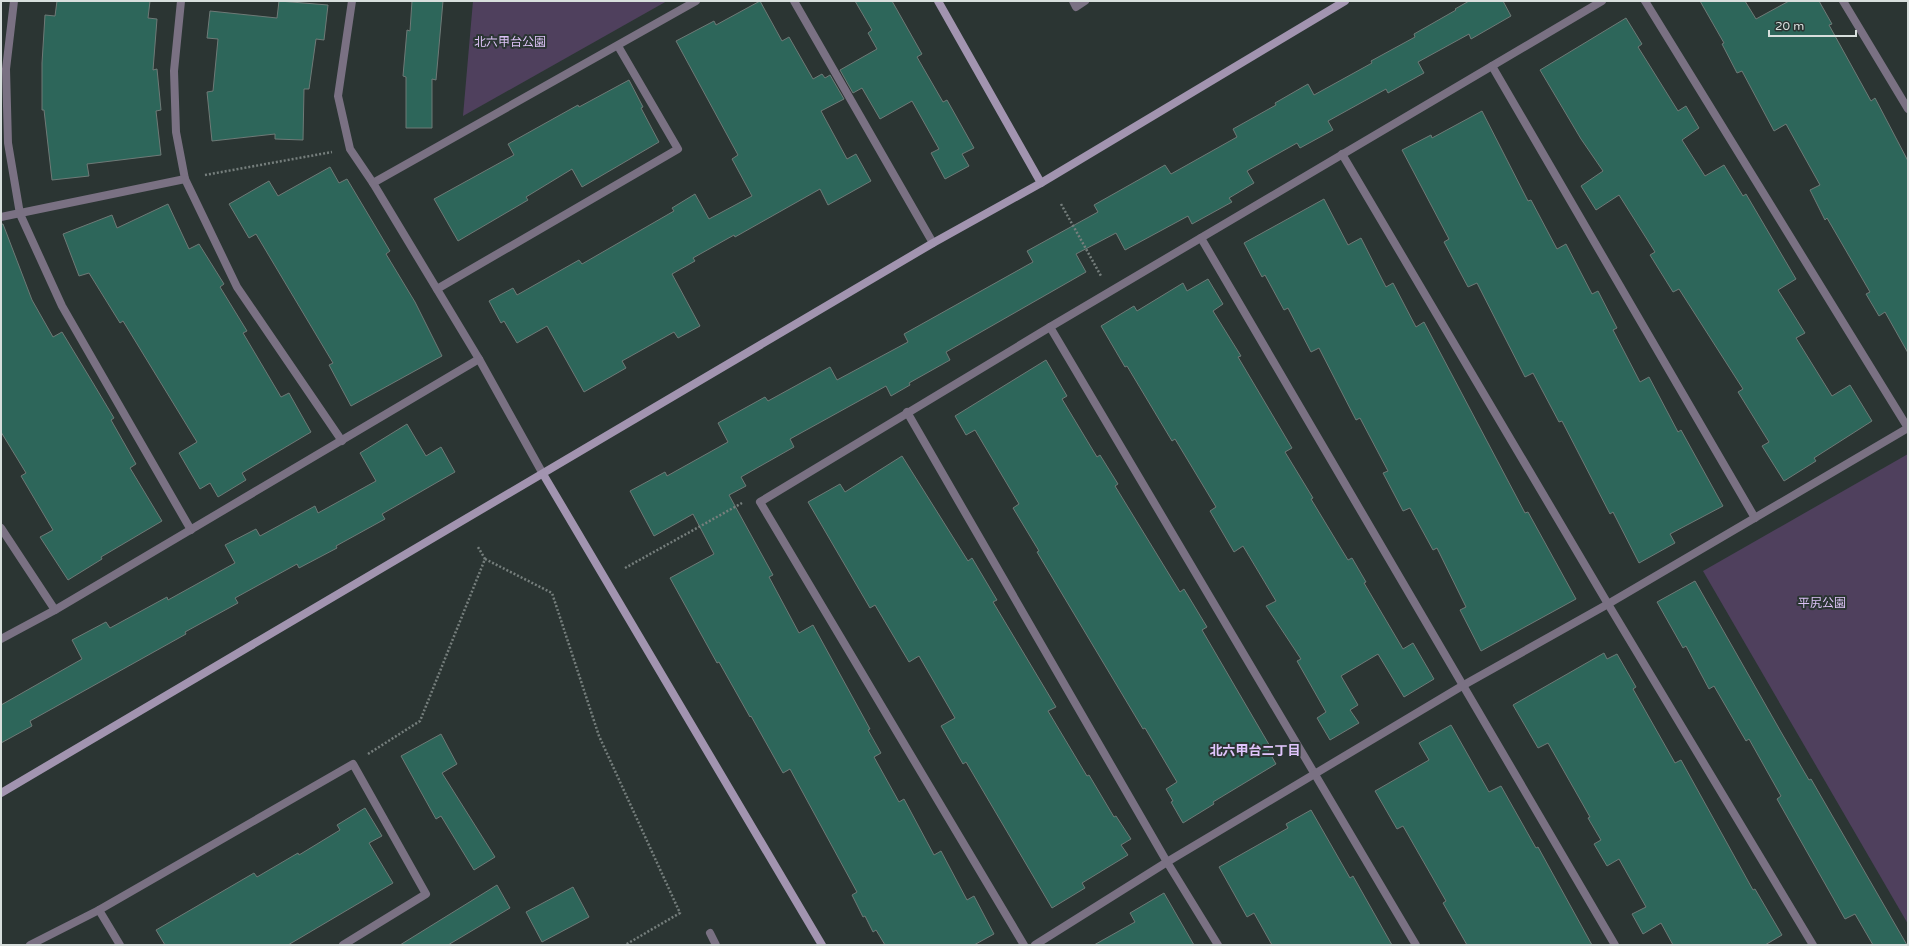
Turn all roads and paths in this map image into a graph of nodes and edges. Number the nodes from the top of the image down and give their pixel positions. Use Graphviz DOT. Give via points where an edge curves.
graph roads {
  1 [pos="14,1"];
  2 [pos="181,1"];
  3 [pos="352,1"];
  4 [pos="696,1"];
  5 [pos="794,1"];
  6 [pos="938,1"];
  7 [pos="1073,1"];
  8 [pos="1085,1"];
  9 [pos="1344,1"];
  10 [pos="1602,1"];
  11 [pos="1645,1"];
  12 [pos="1843,1"];
  13 [pos="618,46"];
  14 [pos="1492,66"];
  15 [pos="1908,109"];
  16 [pos="350,149"];
  17 [pos="1342,154"];
  18 [pos="185,179"];
  19 [pos="373,183"];
  20 [pos="1041,183"];
  21 [pos="1061,204"];
  22 [pos="20,214"];
  23 [pos="1,217"];
  24 [pos="1201,238"];
  25 [pos="933,243"];
  26 [pos="437,289"];
  27 [pos="1110,292"];
  28 [pos="1050,327"];
  29 [pos="479,359"];
  30 [pos="907,412"];
  31 [pos="1908,428"];
  32 [pos="342,441"];
  33 [pos="543,474"];
  34 [pos="760,502"];
  35 [pos="1755,518"];
  36 [pos="1,528"];
  37 [pos="191,530"];
  38 [pos="478,548"];
  39 [pos="485,559"];
  40 [pos="625,568"];
  41 [pos="1608,604"];
  42 [pos="55,610"];
  43 [pos="1,639"];
  44 [pos="1462,686"];
  45 [pos="353,764"];
  46 [pos="1315,774"];
  47 [pos="1,793"];
  48 [pos="1168,862"];
  49 [pos="99,910"];
  50 [pos="710,933"];
  51 [pos="30,945"];
  52 [pos="120,945"];
  53 [pos="344,945"];
  54 [pos="625,945"];
  55 [pos="716,945"];
  56 [pos="822,945"];
  57 [pos="1024,945"];
  58 [pos="1035,945"];
  59 [pos="1218,945"];
  60 [pos="1416,945"];
  61 [pos="1616,945"];
  62 [pos="1813,945"];
  1 -- 22 [label="street" via="6,69 8,143"];
  2 -- 18 [label="street" via="174,71 176,132"];
  3 -- 16 [label="street" via="338,96"];
  4 -- 13 [label="street"];
  5 -- 25 [label="street"];
  6 -- 20 [label="street"];
  7 -- 8 [label="street" via="1076,7"];
  9 -- 20 [label="street"];
  10 -- 14 [label="street"];
  11 -- 31 [label="street"];
  12 -- 15 [label="street"];
  13 -- 19 [label="street"];
  13 -- 26 [label="street" via="678,149"];
  14 -- 17 [label="street"];
  14 -- 35 [label="street"];
  16 -- 18 [label="path"];
  16 -- 19 [label="street"];
  17 -- 24 [label="street"];
  17 -- 41 [label="street"];
  18 -- 22 [label="street"];
  18 -- 32 [label="street" via="237,287"];
  19 -- 26 [label="street"];
  20 -- 25 [label="street"];
  21 -- 27 [label="path"];
  22 -- 23 [label="street"];
  22 -- 37 [label="street" via="62,306"];
  24 -- 27 [label="street"];
  24 -- 44 [label="street"];
  25 -- 33 [label="street"];
  26 -- 29 [label="street"];
  27 -- 28 [label="street"];
  28 -- 30 [label="street"];
  28 -- 46 [label="street"];
  29 -- 32 [label="street"];
  29 -- 33 [label="street"];
  30 -- 34 [label="street"];
  30 -- 48 [label="street"];
  31 -- 35 [label="street"];
  32 -- 37 [label="street"];
  33 -- 47 [label="street"];
  33 -- 56 [label="street"];
  34 -- 40 [label="path" via="742,503"];
  34 -- 57 [label="street"];
  35 -- 41 [label="street"];
  36 -- 42 [label="street"];
  37 -- 42 [label="street"];
  38 -- 39 [label="path"];
  39 -- 45 [label="path" via="420,721"];
  39 -- 54 [label="path" via="552,593 599,736 680,914"];
  41 -- 44 [label="street"];
  41 -- 62 [label="street"];
  42 -- 43 [label="street"];
  44 -- 46 [label="street"];
  44 -- 61 [label="street"];
  45 -- 49 [label="street"];
  45 -- 53 [label="street" via="426,894"];
  46 -- 48 [label="street"];
  46 -- 60 [label="street"];
  48 -- 58 [label="street"];
  48 -- 59 [label="street"];
  49 -- 51 [label="street"];
  49 -- 52 [label="street"];
  50 -- 55 [label="street"];
}
